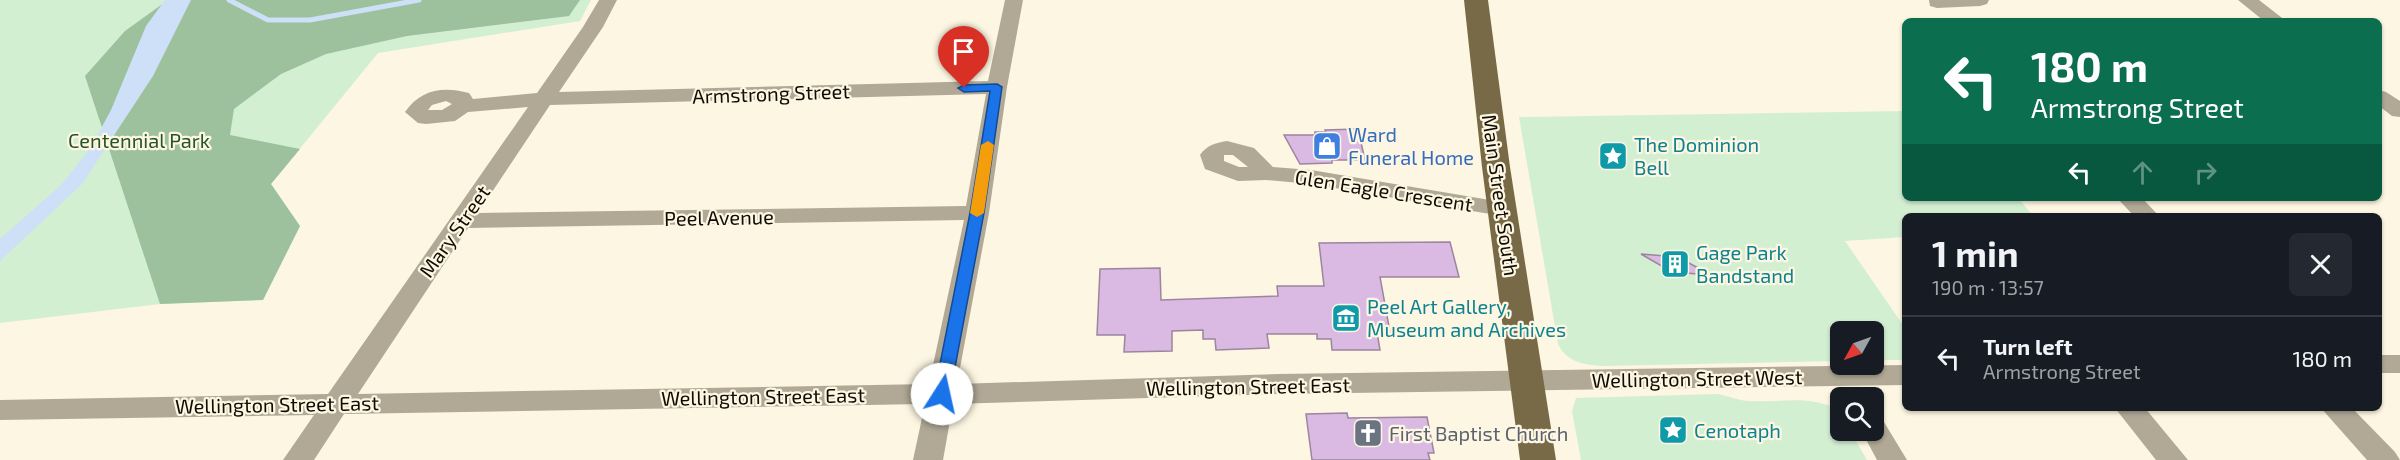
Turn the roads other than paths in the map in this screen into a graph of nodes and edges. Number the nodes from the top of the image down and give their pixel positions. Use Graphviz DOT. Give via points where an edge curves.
graph roads {
  1 [pos="608,0"];
  2 [pos="1014,0"];
  3 [pos="1476,0"];
  4 [pos="1980,0"];
  5 [pos="2247,0"];
  6 [pos="1936,1"];
  7 [pos="1952,18"];
  8 [pos="2272,18"];
  9 [pos="997,87"];
  10 [pos="2382,98"];
  11 [pos="545,99"];
  12 [pos="463,106"];
  13 [pos="2400,111"];
  14 [pos="1266,172"];
  15 [pos="2132,201"];
  16 [pos="1502,210"];
  17 [pos="977,213"];
  18 [pos="2144,213"];
  19 [pos="461,221"];
  20 [pos="2382,364"];
  21 [pos="2400,364"];
  22 [pos="1902,376"];
  23 [pos="1525,381"];
  24 [pos="1847,387"];
  25 [pos="942,394"];
  26 [pos="336,403"];
  27 [pos="0,410"];
  28 [pos="2132,411"];
  29 [pos="2338,411"];
  30 [pos="1881,441"];
  31 [pos="298,460"];
  32 [pos="928,460"];
  33 [pos="1538,460"];
  34 [pos="1892,460"];
  35 [pos="2173,460"];
  36 [pos="2385,460"];
  1 -- 11 [label="street, Mary Street"];
  2 -- 9 [label="street"];
  3 -- 16 [label="main road, Main Street South"];
  4 -- 6 [label="street"];
  5 -- 8 [label="street"];
  6 -- 7 [label="street"];
  9 -- 11 [label="street, Armstrong Street"];
  9 -- 17 [label="street"];
  10 -- 13 [label="street"];
  11 -- 12 [label="street, Armstrong Street"];
  11 -- 19 [label="street, Mary Street"];
  14 -- 16 [label="street, Glen Eagle Crescent"];
  15 -- 18 [label="street"];
  16 -- 23 [label="main road, Main Street South"];
  17 -- 19 [label="street, Peel Avenue"];
  17 -- 25 [label="street"];
  19 -- 26 [label="street, Mary Street"];
  20 -- 21 [label="street"];
  22 -- 24 [label="street, Wellington Street West"];
  23 -- 24 [label="street, Wellington Street West"];
  23 -- 25 [label="street, Wellington Street East"];
  23 -- 33 [label="main road, Main Street South"];
  25 -- 26 [label="street, Wellington Street East"];
  25 -- 32 [label="street"];
  26 -- 27 [label="street, Wellington Street East"];
  26 -- 31 [label="street, Mary Street"];
  28 -- 35 [label="street"];
  29 -- 36 [label="street"];
  30 -- 34 [label="street"];
}
